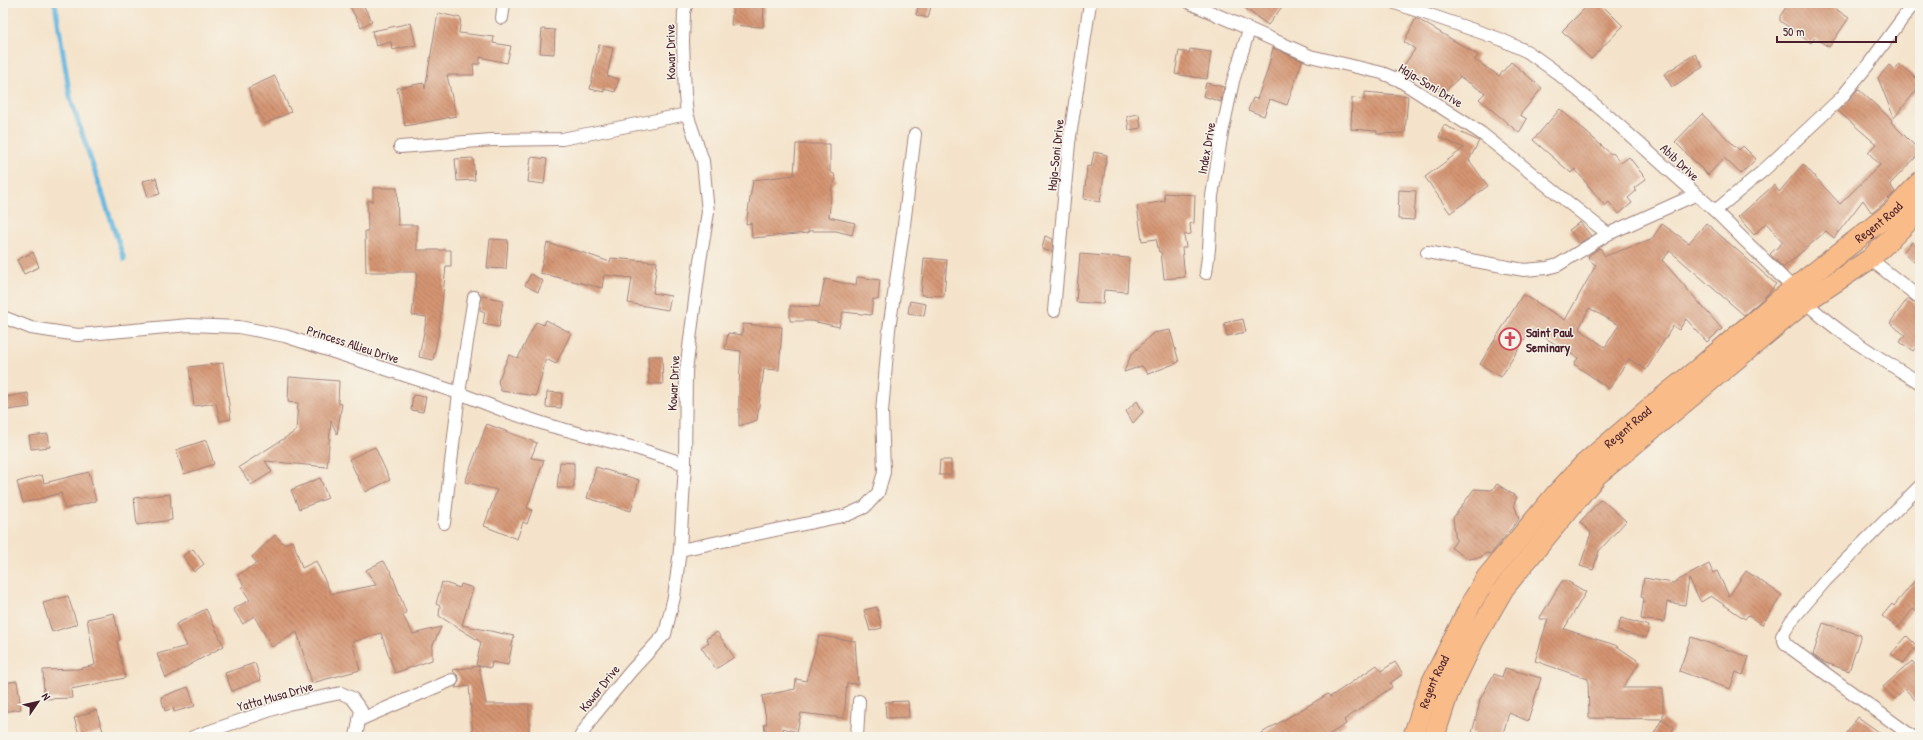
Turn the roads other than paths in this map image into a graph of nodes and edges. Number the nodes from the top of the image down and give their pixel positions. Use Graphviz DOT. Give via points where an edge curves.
graph roads {
  1 [pos="504,3"];
  2 [pos="687,3"];
  3 [pos="1090,3"];
  4 [pos="1190,3"];
  5 [pos="1395,3"];
  6 [pos="1914,3"];
  7 [pos="502,18"];
  8 [pos="1249,30"];
  9 [pos="687,114"];
  10 [pos="915,134"];
  11 [pos="400,147"];
  12 [pos="1920,182"];
  13 [pos="1695,195"];
  14 [pos="1920,210"];
  15 [pos="1715,211"];
  16 [pos="1608,234"];
  17 [pos="1427,252"];
  18 [pos="1870,258"];
  19 [pos="1206,273"];
  20 [pos="1800,295"];
  21 [pos="474,297"];
  22 [pos="1920,298"];
  23 [pos="1054,311"];
  24 [pos="3,317"];
  25 [pos="1920,383"];
  26 [pos="459,393"];
  27 [pos="685,464"];
  28 [pos="1920,486"];
  29 [pos="444,523"];
  30 [pos="680,550"];
  31 [pos="452,680"];
  32 [pos="859,701"];
  33 [pos="360,715"];
  34 [pos="193,737"];
  35 [pos="356,737"];
  36 [pos="580,737"];
  37 [pos="857,737"];
  38 [pos="1414,737"];
  39 [pos="1434,737"];
  40 [pos="1913,737"];
  1 -- 7 [label="street"];
  2 -- 9 [label="street, Kowar Drive" via="684,12 683,42"];
  3 -- 23 [label="street, Haja-Soni Drive" via="1069,143"];
  4 -- 8 [label="street, Haja-Soni Drive"];
  5 -- 13 [label="street, Abib Drive" via="1500,39 1528,52 1606,113"];
  6 -- 15 [label="street" via="1841,98 1764,170"];
  8 -- 16 [label="street, Haja-Soni Drive" via="1310,56 1382,73 1399,80 1481,132"];
  8 -- 19 [label="street, Index Drive" via="1233,80 1221,138 1212,196"];
  9 -- 11 [label="street" via="562,139 492,140"];
  9 -- 27 [label="street, Kowar Drive" via="703,161 708,212 686,371"];
  10 -- 30 [label="street" via="904,233 889,329 882,412 884,472 878,493 865,507 847,515"];
  12 -- 20 [label="main road, Regent Road" via="1892,212"];
  13 -- 15 [label="street, Abib Drive"];
  13 -- 16 [label="street"];
  14 -- 18 [label="main road, Regent Road"];
  15 -- 20 [label="street, Abib Drive"];
  16 -- 17 [label="street" via="1558,265 1535,270"];
  18 -- 20 [label="main road, Regent Road"];
  18 -- 22 [label="street"];
  20 -- 25 [label="street, Abib Drive" via="1853,340"];
  20 -- 38 [label="main road, Regent Road" via="1654,404 1584,464 1556,494 1487,577 1472,602 1430,686"];
  20 -- 39 [label="main road, Regent Road" via="1597,475 1571,505 1504,588 1489,612 1448,694"];
  21 -- 26 [label="street"];
  24 -- 26 [label="street, Princess Allieu Drive" via="31,328 78,336 189,325 238,327 285,336"];
  26 -- 27 [label="street, Princess Allieu Drive" via="551,426"];
  26 -- 29 [label="street"];
  27 -- 30 [label="street, Kowar Drive"];
  28 -- 40 [label="street" via="1825,581 1791,621 1782,636 1792,649"];
  30 -- 36 [label="street, Kowar Drive" via="674,597 665,634 602,705"];
  31 -- 33 [label="street"];
  32 -- 37 [label="street"];
  33 -- 34 [label="street, Yatta Musa Drive" via="352,698 342,693 288,704"];
  33 -- 35 [label="street"];
}
